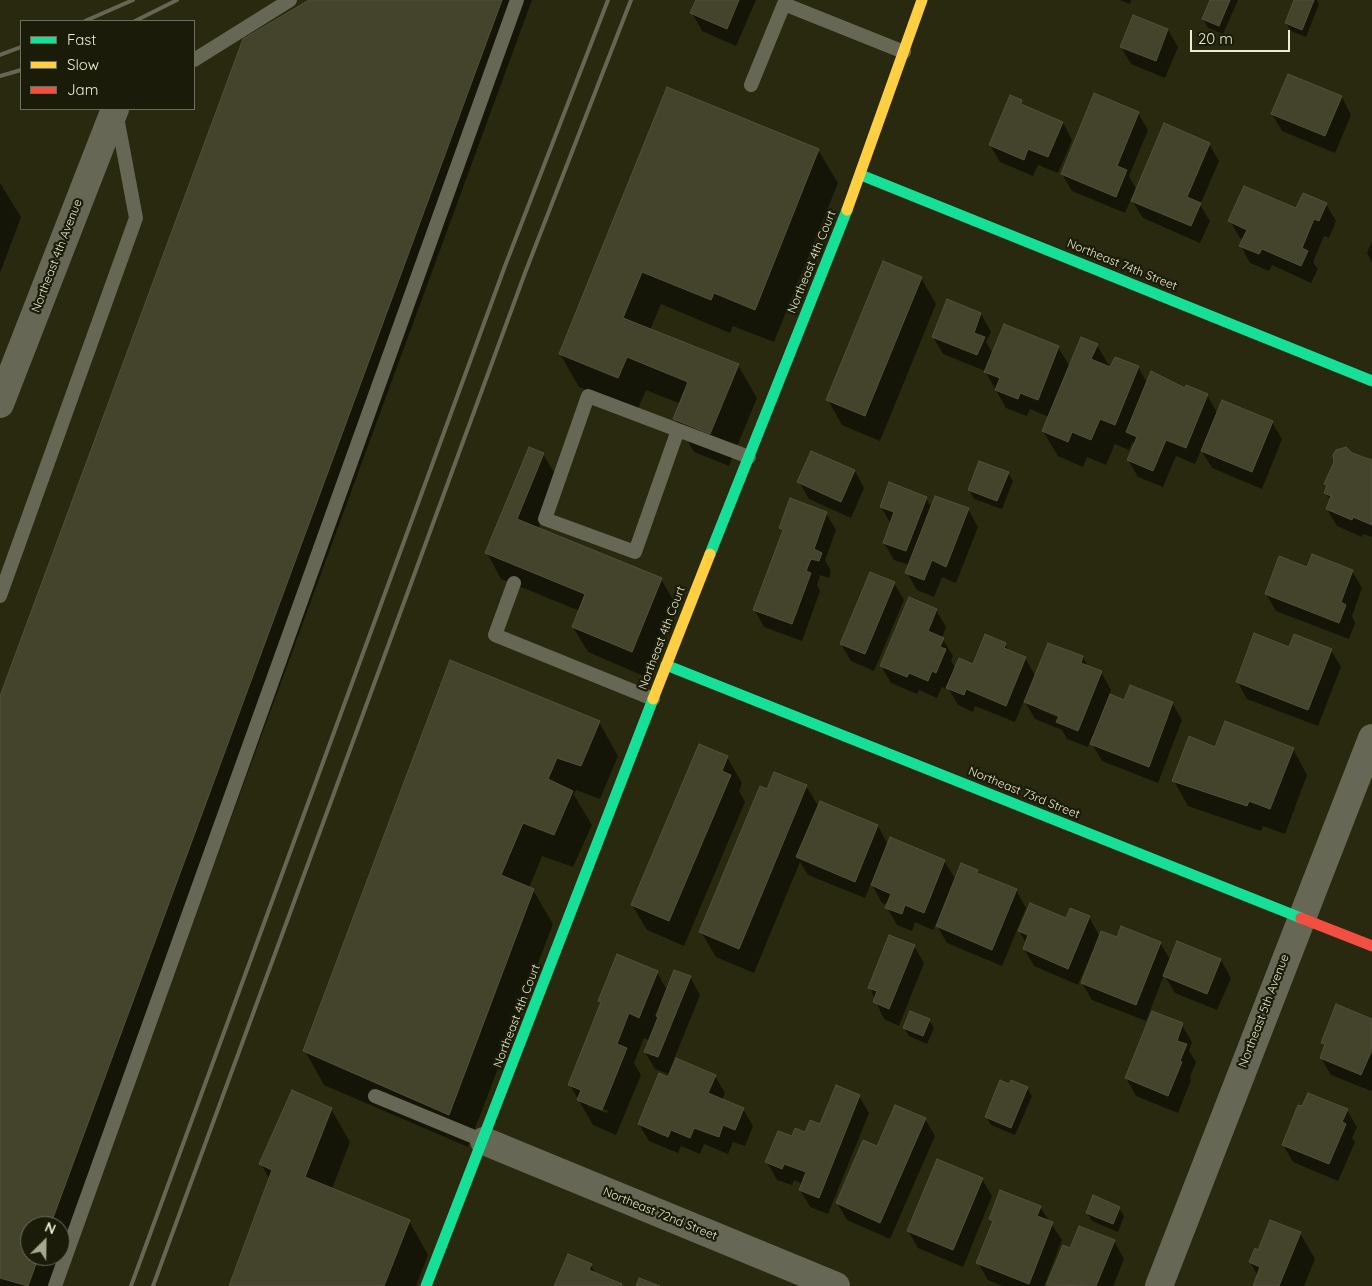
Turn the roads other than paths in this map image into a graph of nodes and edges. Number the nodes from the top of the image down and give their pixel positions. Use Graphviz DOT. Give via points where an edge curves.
graph roads {
  1 [pos="290,0"];
  2 [pos="517,0"];
  3 [pos="922,0"];
  4 [pos="904,52"];
  5 [pos="195,59"];
  6 [pos="751,85"];
  7 [pos="115,110"];
  8 [pos="115,110"];
  9 [pos="861,176"];
  10 [pos="1372,380"];
  11 [pos="0,404"];
  12 [pos="678,430"];
  13 [pos="749,457"];
  14 [pos="514,584"];
  15 [pos="0,596"];
  16 [pos="666,665"];
  17 [pos="653,699"];
  18 [pos="1372,738"];
  19 [pos="1300,918"];
  20 [pos="1372,946"];
  21 [pos="375,1096"];
  22 [pos="484,1141"];
  23 [pos="55,1286"];
  24 [pos="426,1286"];
  25 [pos="836,1286"];
  26 [pos="1159,1286"];
  1 -- 5 [label="lane"];
  2 -- 23 [label="lane"];
  3 -- 4 [label="street, Northeast 4th Court"];
  4 -- 6 [label="lane" via="784,4"];
  4 -- 9 [label="street, Northeast 4th Court"];
  7 -- 11 [label="street, Northeast 4th Avenue"];
  8 -- 15 [label="lane" via="136,218"];
  9 -- 10 [label="street, Northeast 74th Street"];
  9 -- 13 [label="street, Northeast 4th Court"];
  12 -- 12 [label="lane" via="588,396 545,519 636,552"];
  12 -- 13 [label="lane"];
  13 -- 16 [label="street, Northeast 4th Court"];
  14 -- 17 [label="lane" via="495,635"];
  16 -- 17 [label="street, Northeast 4th Court"];
  16 -- 19 [label="street, Northeast 73rd Street"];
  17 -- 22 [label="street, Northeast 4th Court"];
  18 -- 19 [label="street, Northeast 5th Avenue"];
  19 -- 20 [label="street, Northeast 73rd Street"];
  19 -- 26 [label="street, Northeast 5th Avenue"];
  21 -- 22 [label="lane"];
  22 -- 24 [label="street, Northeast 4th Court"];
  22 -- 25 [label="street, Northeast 72nd Street"];
}
